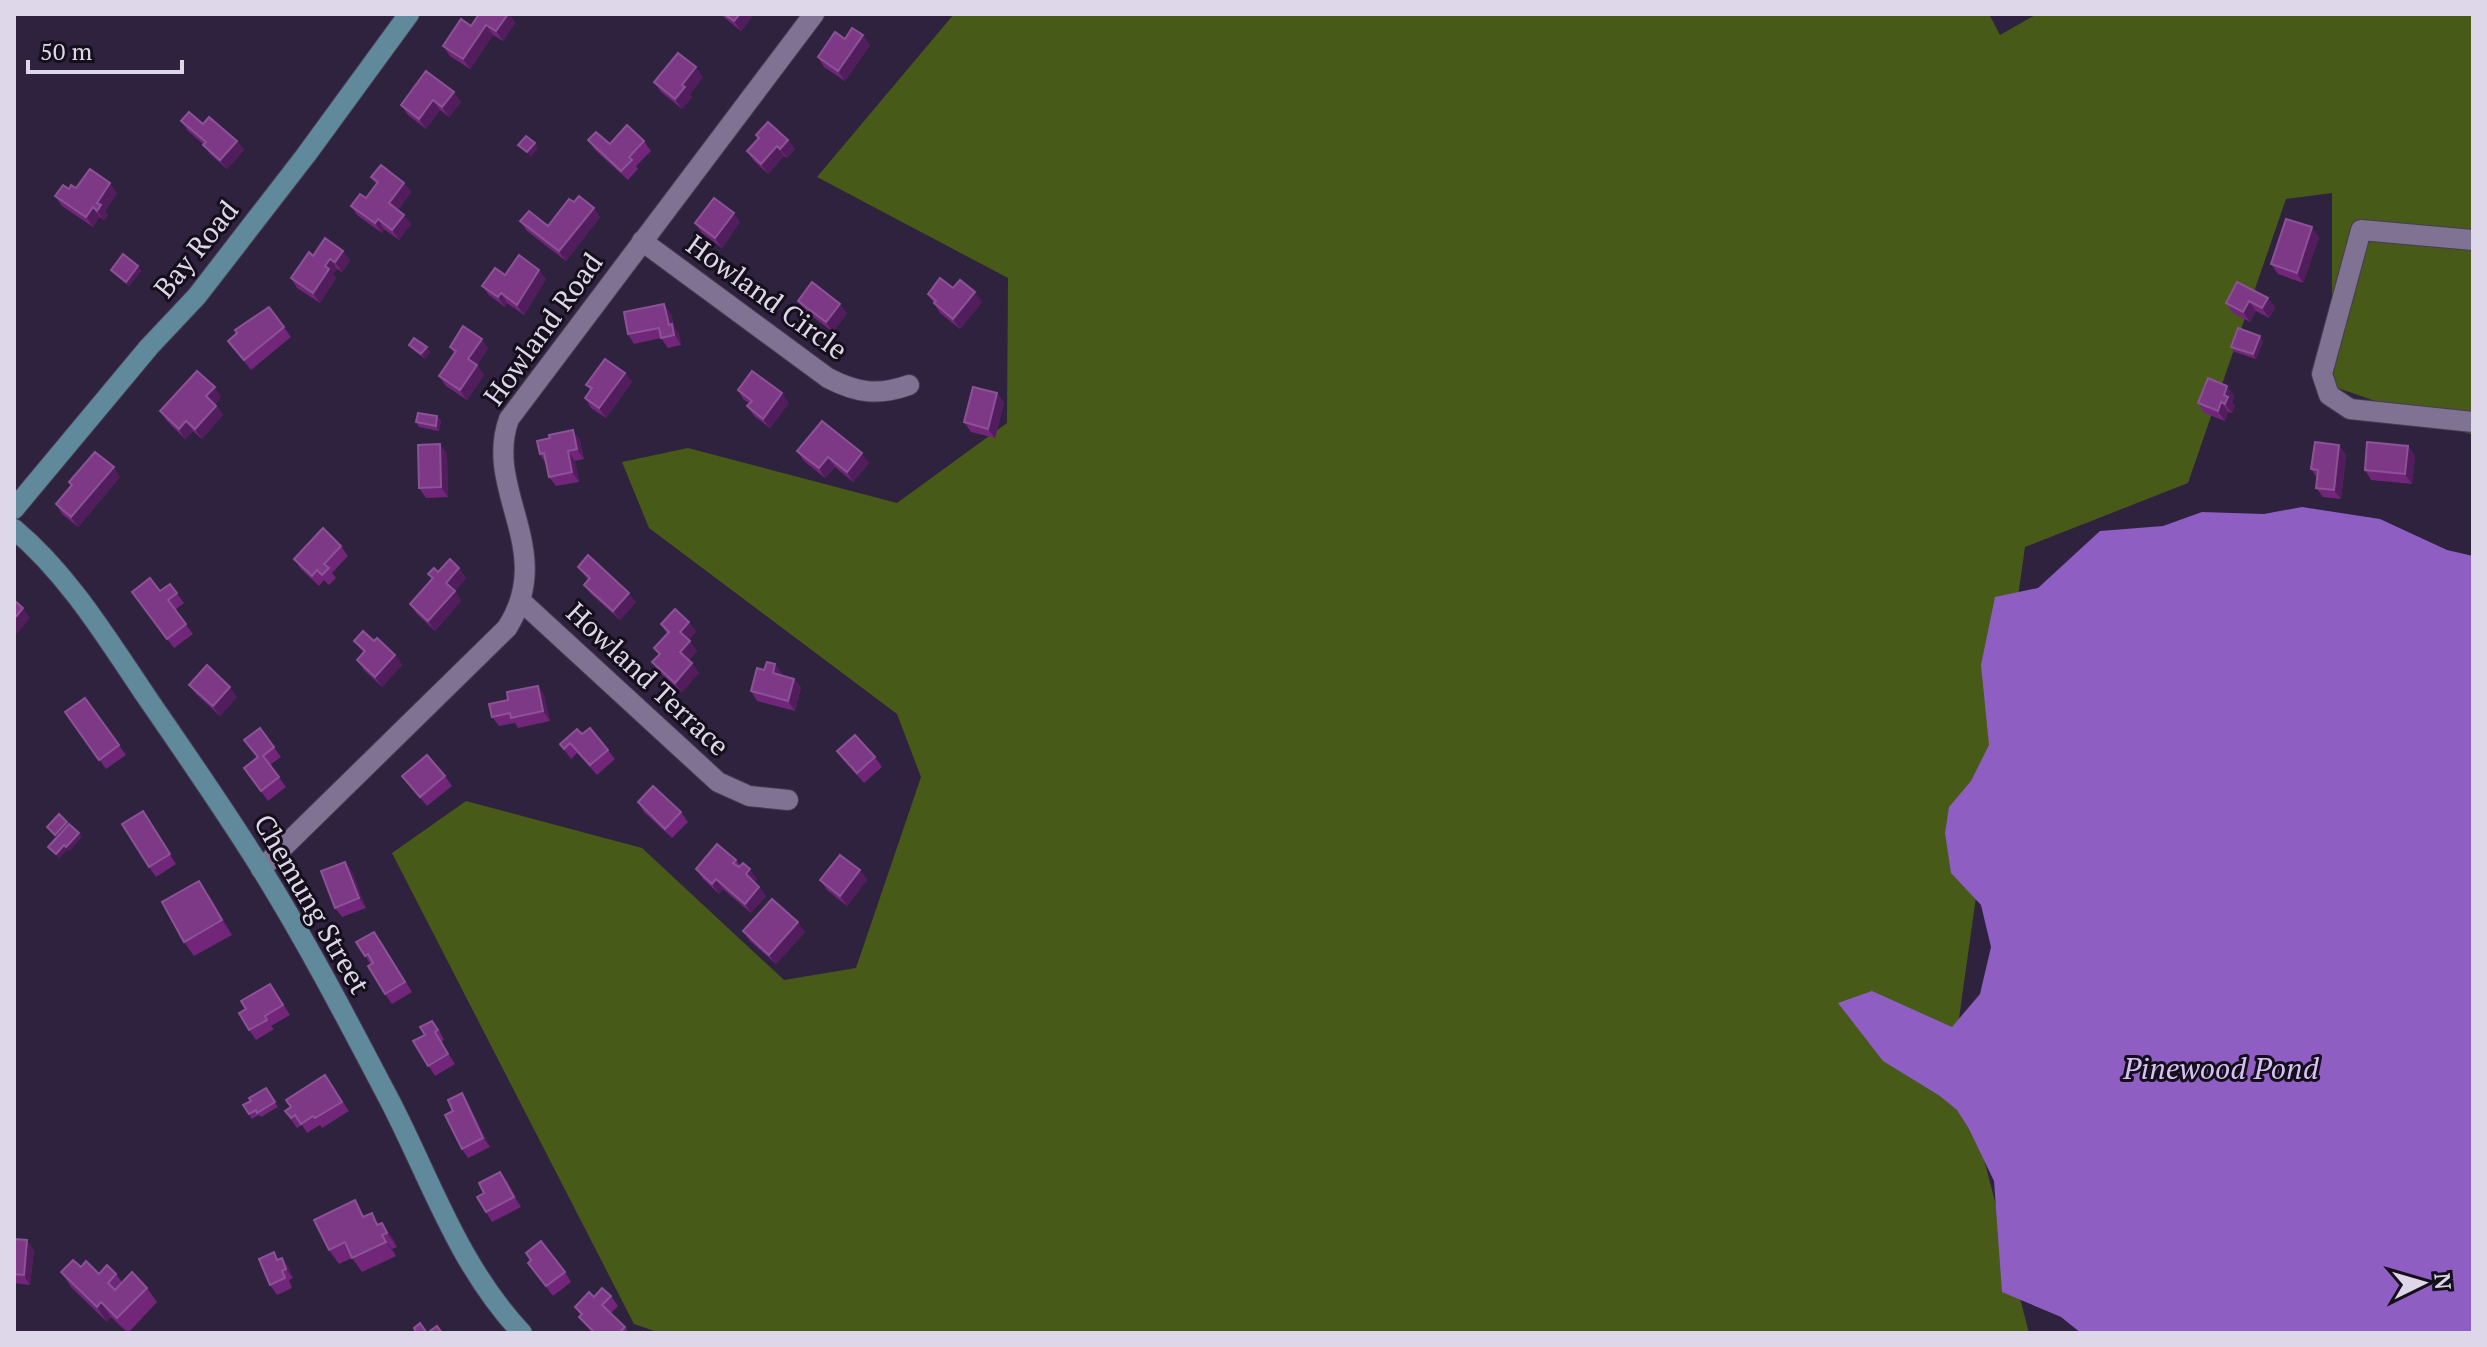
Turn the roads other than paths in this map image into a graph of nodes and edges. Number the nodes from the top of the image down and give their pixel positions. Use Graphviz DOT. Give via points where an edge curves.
graph roads {
  1 [pos="409,14"];
  2 [pos="814,14"];
  3 [pos="2473,240"];
  4 [pos="642,241"];
  5 [pos="909,385"];
  6 [pos="2473,422"];
  7 [pos="14,509"];
  8 [pos="14,529"];
  9 [pos="521,601"];
  10 [pos="788,800"];
  11 [pos="261,869"];
  12 [pos="522,1333"];
  1 -- 7 [label="street, Bay Road" via="197,296"];
  2 -- 4 [label="street, Howland Road"];
  3 -- 6 [label="street" via="2361,230 2322,367 2329,395 2350,409"];
  4 -- 5 [label="street, Howland Circle" via="828,378 868,393"];
  4 -- 9 [label="street, Howland Road" via="518,404 503,434 503,465 524,544"];
  8 -- 11 [label="street, Chemung Street" via="66,583"];
  9 -- 10 [label="street, Howland Terrace" via="704,771 749,796"];
  9 -- 11 [label="street, Howland Road" via="495,641"];
  11 -- 12 [label="street, Chemung Street" via="388,1096 470,1267"];
}
